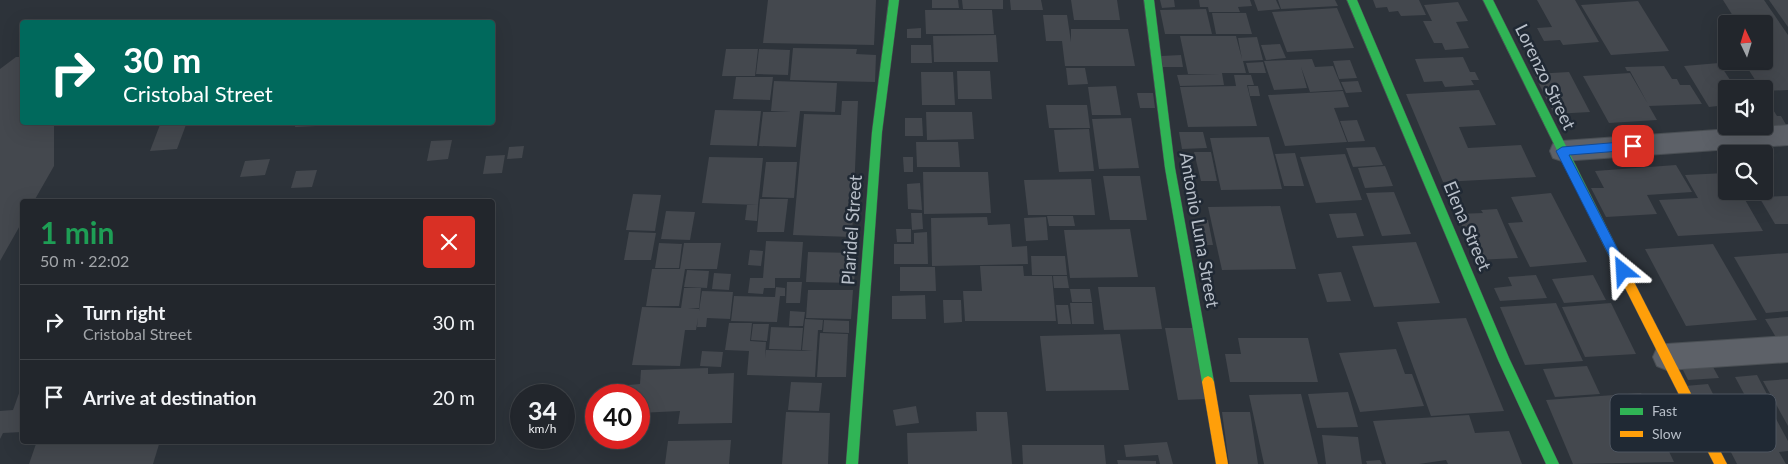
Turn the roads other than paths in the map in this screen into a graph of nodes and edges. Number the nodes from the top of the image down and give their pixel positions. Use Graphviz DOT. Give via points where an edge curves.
graph roads {
  1 [pos="894,0"];
  2 [pos="1149,0"];
  3 [pos="1352,0"];
  4 [pos="1488,0"];
  5 [pos="1788,135"];
  6 [pos="1562,151"];
  7 [pos="1788,349"];
  8 [pos="1667,357"];
  9 [pos="1686,394"];
  10 [pos="1715,452"];
  11 [pos="852,464"];
  12 [pos="1222,464"];
  13 [pos="1553,464"];
  14 [pos="1721,464"];
  1 -- 11 [label="street, Plaridel Street" via="877,132"];
  2 -- 12 [label="street, Antonio Luna Street" via="1170,168"];
  3 -- 13 [label="street, Elena Street" via="1504,360"];
  4 -- 6 [label="street, Lorenzo Street"];
  5 -- 6 [label="street"];
  6 -- 8 [label="street, Lorenzo Street"];
  7 -- 8 [label="street"];
  8 -- 9 [label="street, Lorenzo Street"];
  10 -- 14 [label="street, Lorenzo Street"];
}
